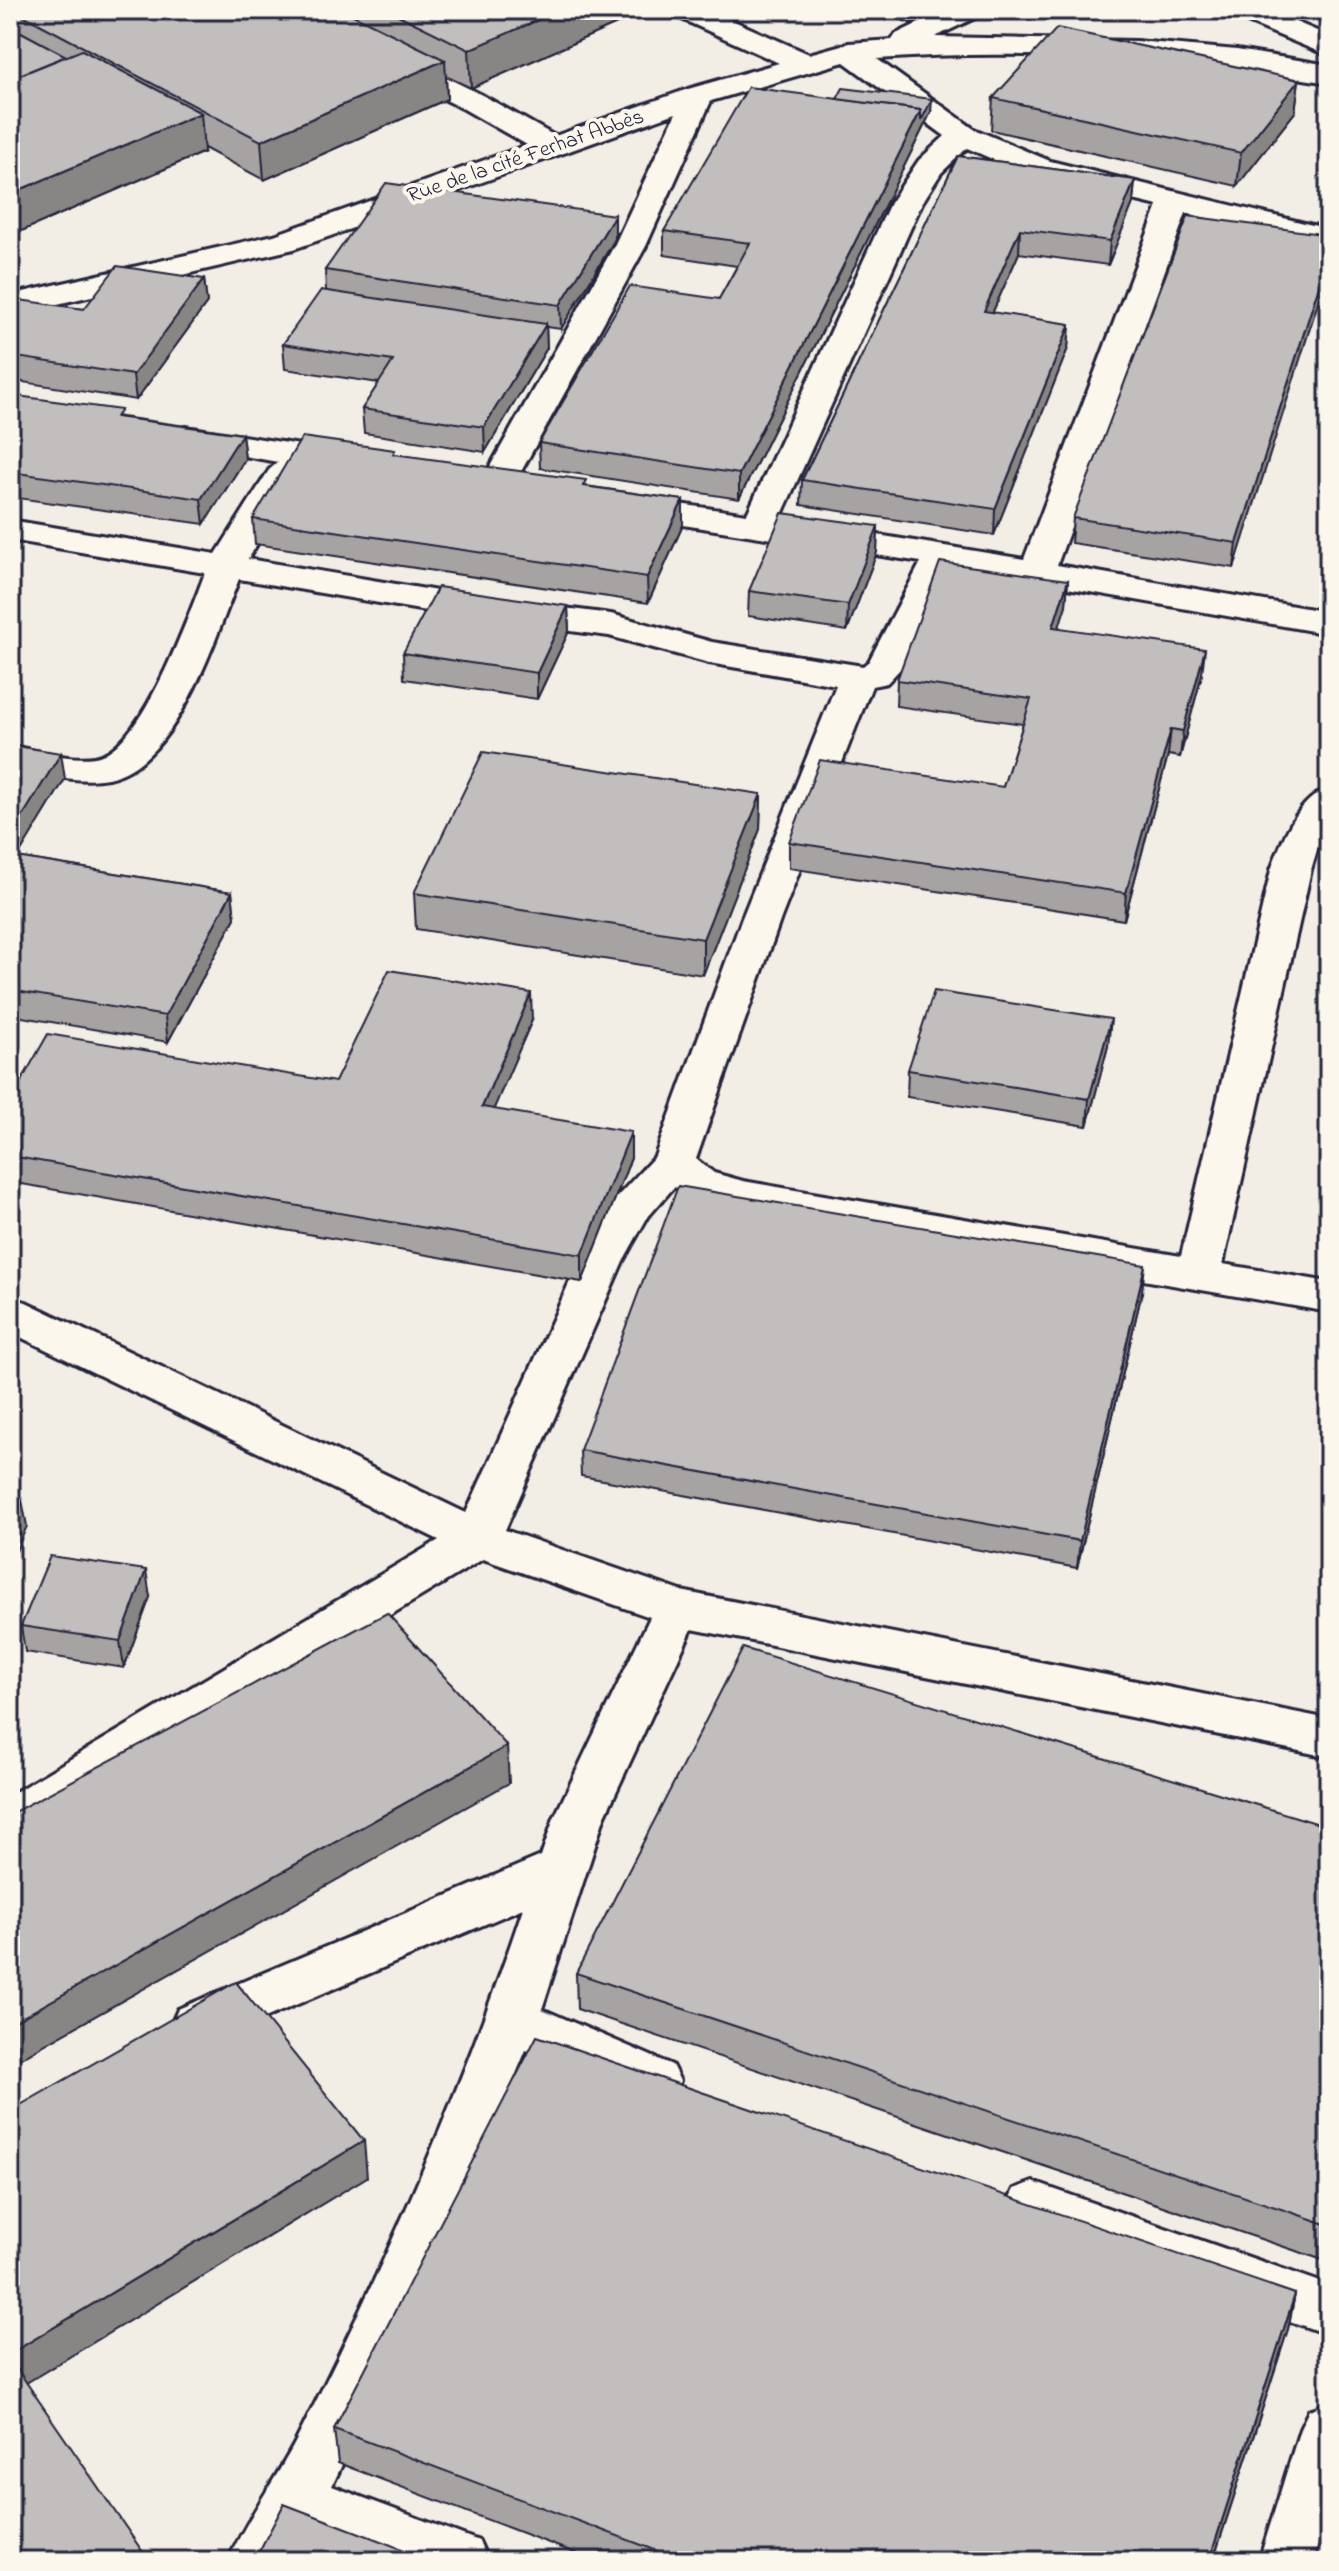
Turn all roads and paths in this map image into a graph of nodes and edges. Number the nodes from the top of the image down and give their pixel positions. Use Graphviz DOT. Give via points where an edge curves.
graph roads {
  1 [pos="287,10"];
  2 [pos="685,10"];
  3 [pos="969,10"];
  4 [pos="1243,10"];
  5 [pos="1329,47"];
  6 [pos="888,49"];
  7 [pos="849,52"];
  8 [pos="806,64"];
  9 [pos="1329,74"];
  10 [pos="699,95"];
  11 [pos="963,135"];
  12 [pos="554,148"];
  13 [pos="1175,201"];
  14 [pos="1329,238"];
  15 [pos="10,305"];
  16 [pos="160,433"];
  17 [pos="296,455"];
  18 [pos="388,469"];
  19 [pos="496,486"];
  20 [pos="589,500"];
  21 [pos="759,527"];
  22 [pos="10,530"];
  23 [pos="942,555"];
  24 [pos="226,566"];
  25 [pos="1037,572"];
  26 [pos="1329,623"];
  27 [pos="857,678"];
  28 [pos="10,757"];
  29 [pos="1329,801"];
  30 [pos="674,1161"];
  31 [pos="1199,1275"];
  32 [pos="1329,1297"];
  33 [pos="10,1313"];
  34 [pos="478,1539"];
  35 [pos="678,1608"];
  36 [pos="1329,1738"];
  37 [pos="10,1820"];
  38 [pos="563,1869"];
  39 [pos="512,2020"];
  40 [pos="152,2048"];
  41 [pos="694,2097"];
  42 [pos="992,2193"];
  43 [pos="1329,2310"];
  44 [pos="1329,2429"];
  45 [pos="294,2499"];
  46 [pos="258,2561"];
  47 [pos="458,2561"];
  48 [pos="1289,2561"];
  1 -- 12 [label="street"];
  2 -- 8 [label="street"];
  3 -- 6 [label="street"];
  4 -- 5 [label="street"];
  6 -- 7 [label="street, Rue de la cité Ferhat Abbès"];
  6 -- 9 [label="street, Rue de la cité Ferhat Abbès" via="1023,45 1136,50"];
  7 -- 8 [label="street, Rue de la cité Ferhat Abbès"];
  7 -- 11 [label="street"];
  8 -- 10 [label="street, Rue de la cité Ferhat Abbès"];
  10 -- 12 [label="street, Rue de la cité Ferhat Abbès"];
  10 -- 19 [label="street" via="630,246"];
  11 -- 13 [label="street" via="1040,168"];
  11 -- 21 [label="street" via="930,167 906,203"];
  12 -- 15 [label="street, Rue de la cité Ferhat Abbès" via="283,242"];
  13 -- 14 [label="street"];
  13 -- 25 [label="street"];
  16 -- 17 [label="street"];
  17 -- 18 [label="street"];
  17 -- 24 [label="street"];
  20 -- 21 [label="street"];
  21 -- 23 [label="street"];
  22 -- 24 [label="street"];
  23 -- 25 [label="street"];
  23 -- 27 [label="street" via="884,667"];
  24 -- 27 [label="street" via="611,625 709,652"];
  24 -- 28 [label="street" via="156,724 138,748 106,767"];
  25 -- 26 [label="street"];
  27 -- 30 [label="street" via="770,890"];
  29 -- 31 [label="street" via="1301,839 1291,870"];
  30 -- 31 [label="street" via="712,1190"];
  30 -- 34 [label="street" via="630,1209 601,1261"];
  31 -- 32 [label="street"];
  33 -- 34 [label="street"];
  34 -- 35 [label="street"];
  34 -- 37 [label="street"];
  35 -- 36 [label="street"];
  35 -- 38 [label="street" via="579,1818"];
  38 -- 39 [label="street"];
  38 -- 40 [label="street"];
  39 -- 41 [label="street"];
  39 -- 45 [label="street" via="403,2276"];
  42 -- 43 [label="street"];
  44 -- 48 [label="street"];
  45 -- 46 [label="street"];
  45 -- 47 [label="street"];
}
